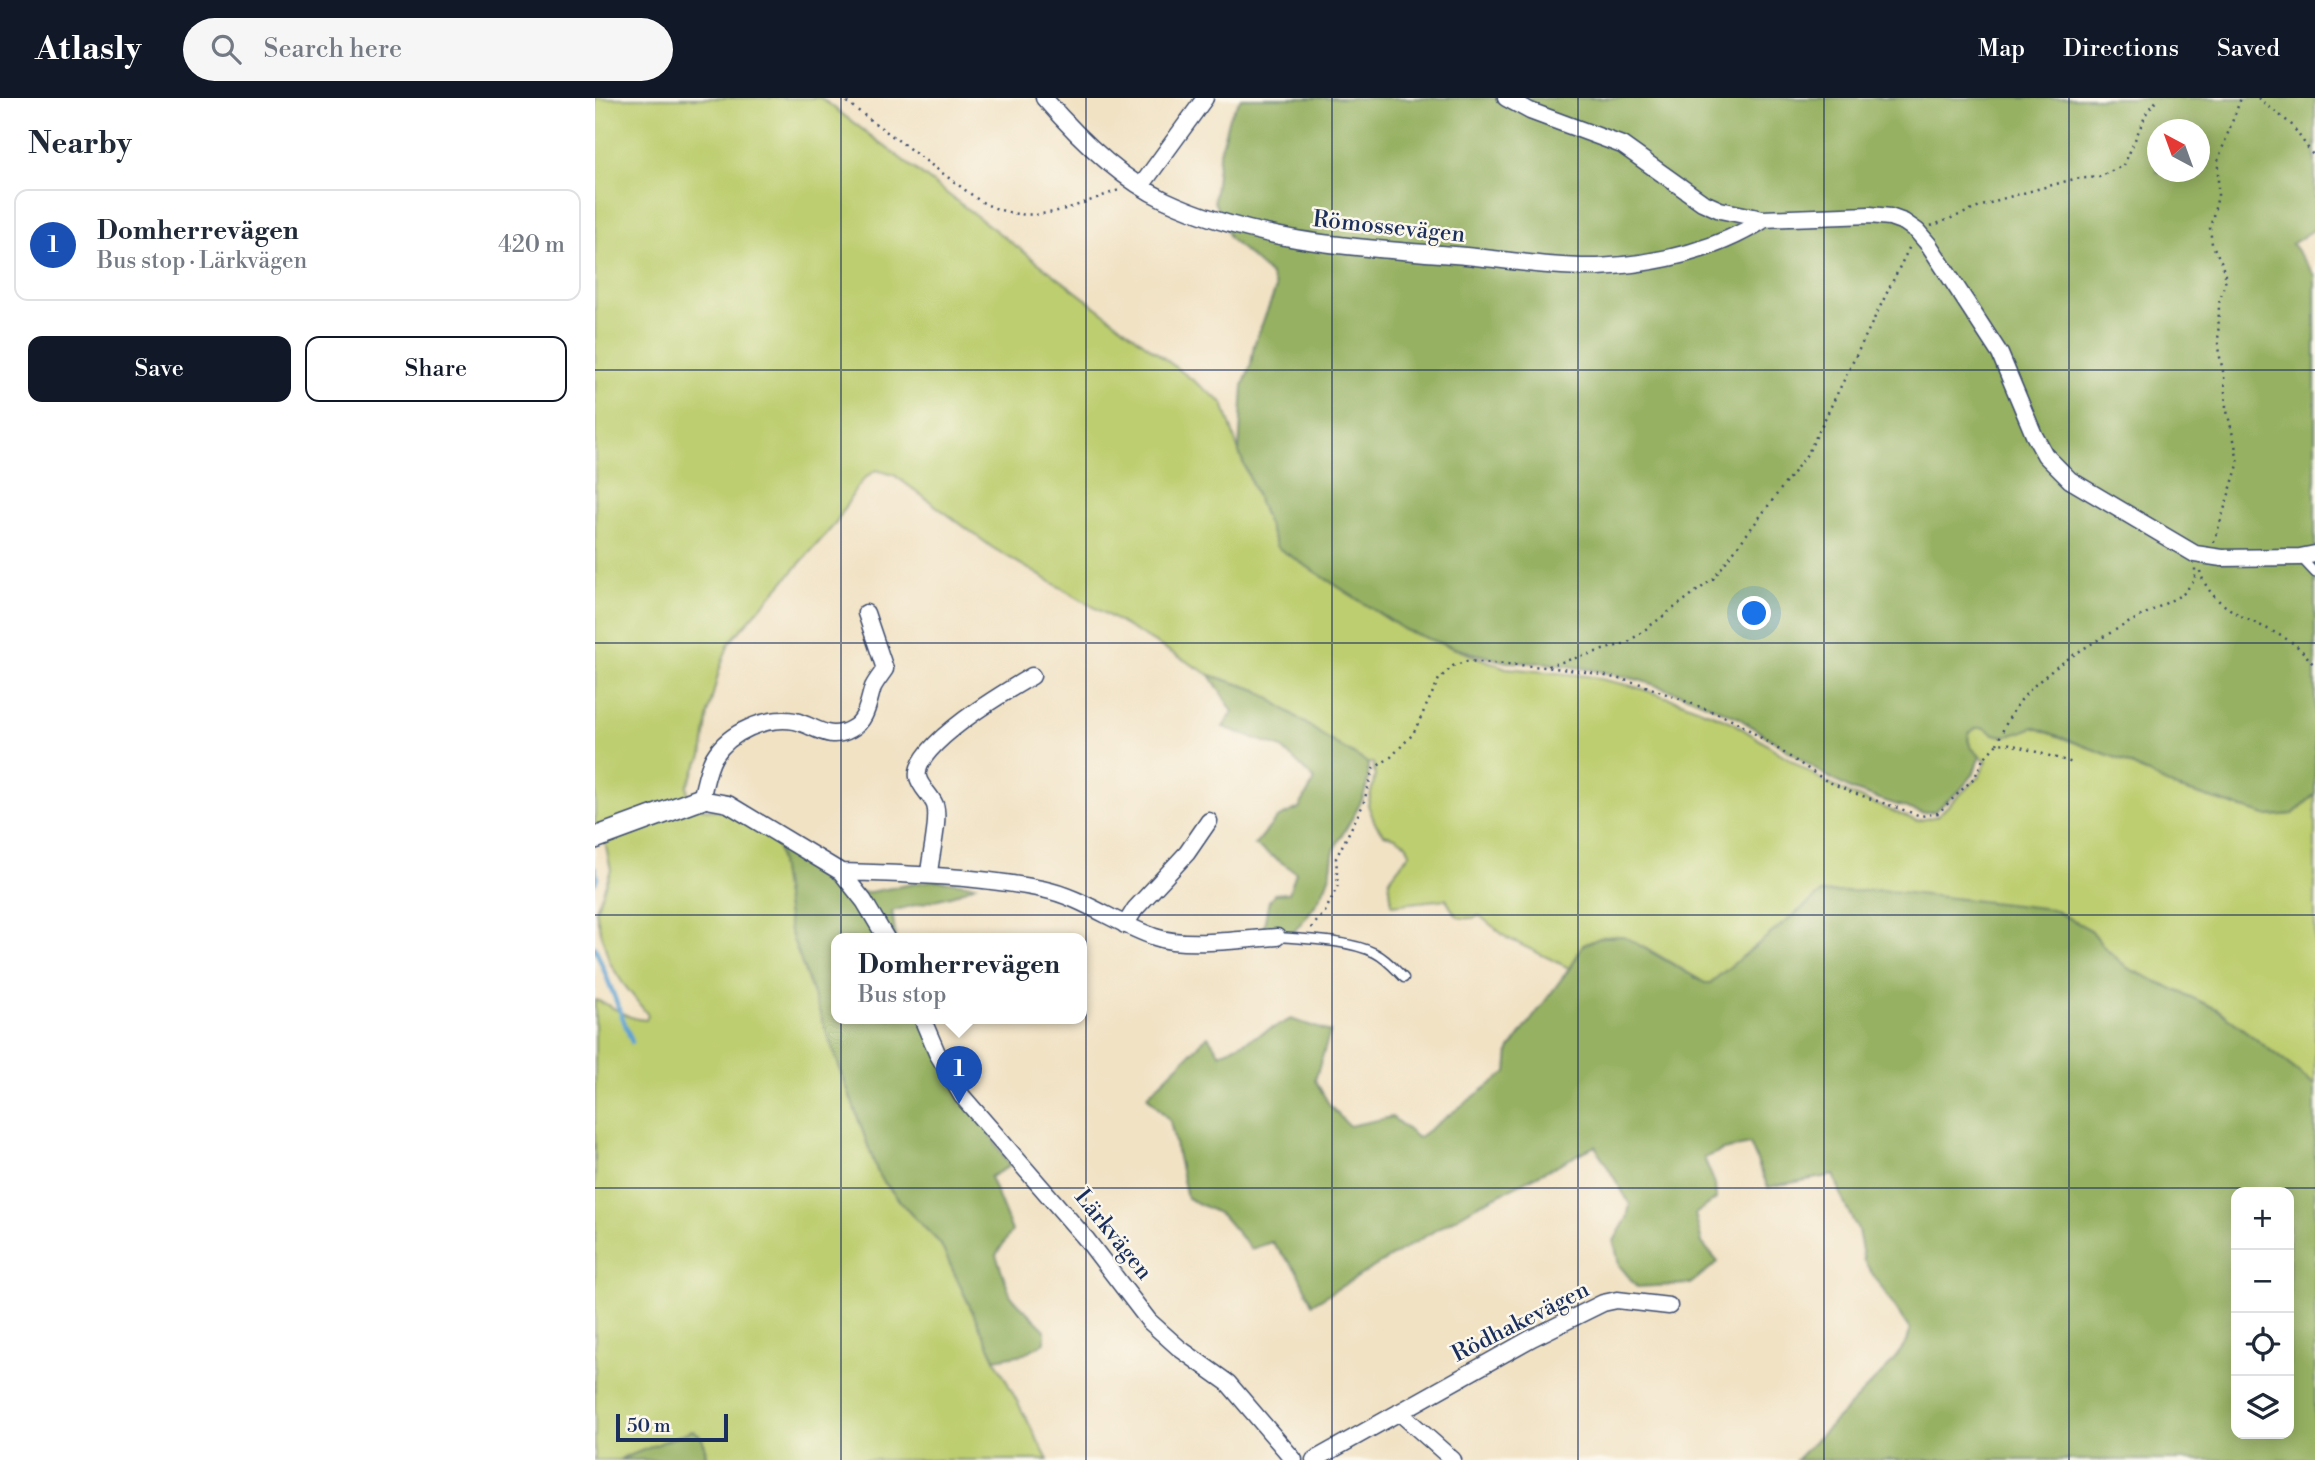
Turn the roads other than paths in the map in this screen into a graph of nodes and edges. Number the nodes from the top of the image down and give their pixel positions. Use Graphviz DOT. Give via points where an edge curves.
graph roads {
  1 [pos="1044,98"];
  2 [pos="1205,98"];
  3 [pos="1506,98"];
  4 [pos="1137,184"];
  5 [pos="1765,219"];
  6 [pos="2307,555"];
  7 [pos="2315,573"];
  8 [pos="866,613"];
  9 [pos="1032,676"];
  10 [pos="701,799"];
  11 [pos="1209,821"];
  12 [pos="595,838"];
  13 [pos="841,872"];
  14 [pos="929,874"];
  15 [pos="1125,925"];
  16 [pos="883,933"];
  17 [pos="1277,937"];
  18 [pos="1405,978"];
  19 [pos="925,1024"];
  20 [pos="1669,1306"];
  21 [pos="1399,1412"];
  22 [pos="1294,1460"];
  23 [pos="1314,1460"];
  24 [pos="1453,1460"];
  1 -- 4 [label="street, Römossevägen" via="1079,136"];
  2 -- 4 [label="street"];
  3 -- 5 [label="street" via="1622,145 1702,202"];
  4 -- 5 [label="street, Römossevägen" via="1193,212 1289,238 1542,264 1597,267 1685,254 1742,234"];
  5 -- 6 [label="street" via="1870,215 1904,222 1917,231 1948,273 2000,354 2045,455 2070,480 2202,556"];
  6 -- 7 [label="lane"];
  8 -- 10 [label="street" via="885,669 874,685 865,715 852,729 829,735 782,720 747,729 714,758"];
  9 -- 14 [label="street" via="957,726 925,755 918,776 937,816"];
  10 -- 12 [label="street"];
  10 -- 13 [label="street" via="728,804"];
  11 -- 15 [label="street"];
  13 -- 14 [label="street"];
  13 -- 16 [label="street"];
  14 -- 15 [label="street" via="1045,889"];
  15 -- 17 [label="street" via="1158,939 1182,942"];
  17 -- 18 [label="lane" via="1374,953"];
  19 -- 22 [label="street, Lärkvägen" via="962,1096 1087,1240 1149,1321 1228,1383"];
  20 -- 21 [label="street, Rödhakevägen" via="1617,1300 1602,1303"];
  21 -- 23 [label="street, Rödhakevägen"];
  21 -- 24 [label="street"];
}
